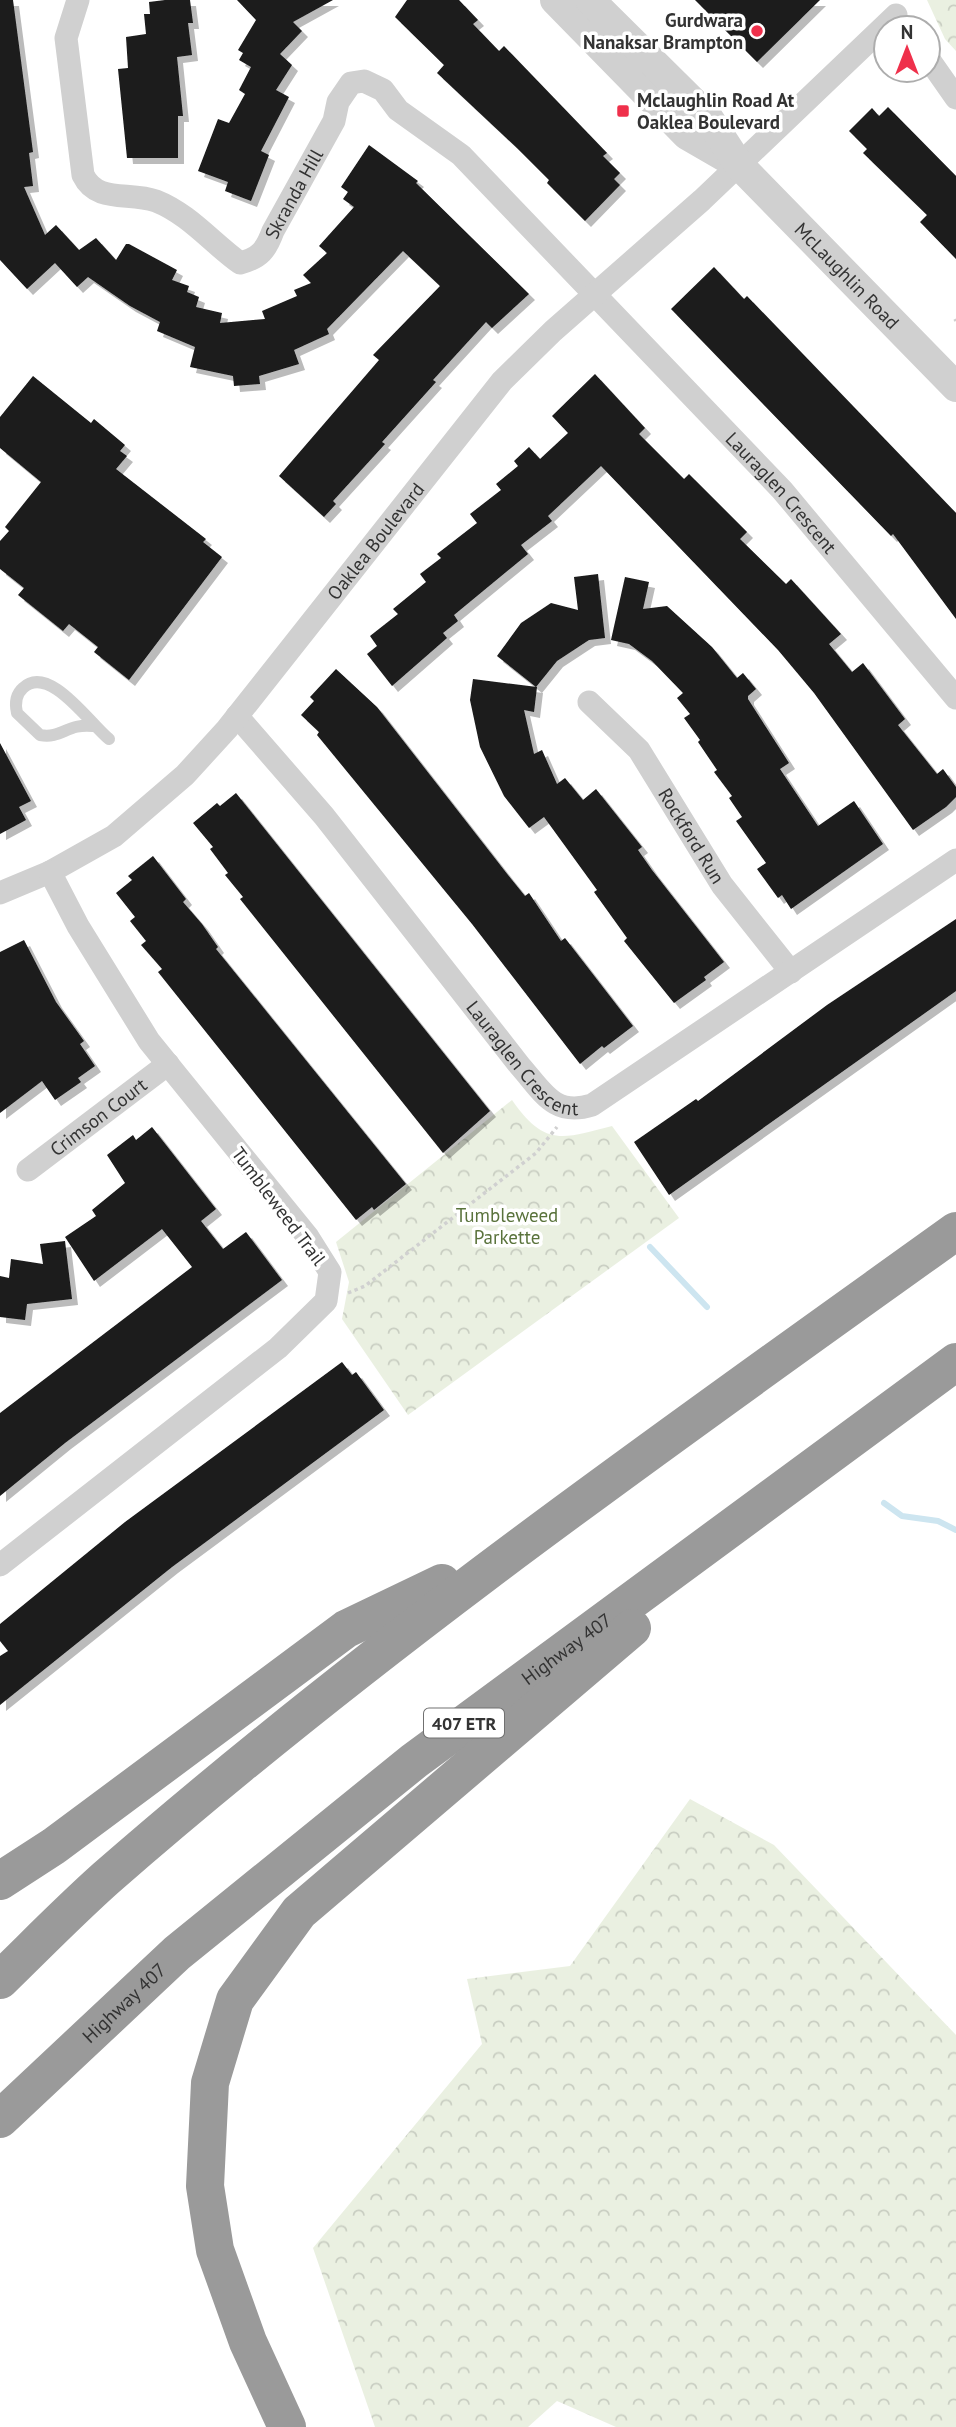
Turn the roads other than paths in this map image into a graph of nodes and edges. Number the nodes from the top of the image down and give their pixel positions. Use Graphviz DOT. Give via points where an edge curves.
graph roads {
  1 [pos="78,0"];
  2 [pos="555,0"];
  3 [pos="590,0"];
  4 [pos="872,39"];
  5 [pos="942,78"];
  6 [pos="956,98"];
  7 [pos="739,165"];
  8 [pos="595,296"];
  9 [pos="956,387"];
  10 [pos="956,698"];
  11 [pos="589,702"];
  12 [pos="237,716"];
  13 [pos="93,726"];
  14 [pos="109,739"];
  15 [pos="956,860"];
  16 [pos="50,872"];
  17 [pos="0,893"];
  18 [pos="791,972"];
  19 [pos="168,1064"];
  20 [pos="28,1170"];
  21 [pos="956,1231"];
  22 [pos="956,1362"];
  23 [pos="730,1526"];
  24 [pos="519,1545"];
  25 [pos="0,1565"];
  26 [pos="0,1881"];
  27 [pos="0,1980"];
  28 [pos="0,2119"];
  29 [pos="286,2427"];
  1 -- 8 [label="street, Skranda Hill" via="66,38 83,175 99,194 156,201 190,220 240,263 253,260 266,250 334,121 338,103 351,83 364,81 383,90 398,110 461,155"];
  2 -- 7 [label="street" via="687,135"];
  3 -- 7 [label="street" via="707,116"];
  4 -- 7 [label="street, Oaklea Boulevard"];
  5 -- 6 [label="street"];
  7 -- 8 [label="street, Oaklea Boulevard"];
  7 -- 9 [label="street, McLaughlin Road"];
  8 -- 10 [label="street, Lauraglen Crescent" via="782,489"];
  8 -- 12 [label="street, Oaklea Boulevard" via="502,381"];
  11 -- 18 [label="street, Rockford Run" via="639,750 722,885"];
  12 -- 16 [label="street, Oaklea Boulevard" via="163,797 114,836"];
  12 -- 18 [label="street, Lauraglen Crescent" via="324,816 554,1104 573,1111 592,1105"];
  13 -- 13 [label="lane" via="48,682 32,682 16,698 17,713 40,735"];
  13 -- 14 [label="lane"];
  15 -- 18 [label="street, Lauraglen Crescent"];
  16 -- 17 [label="street, Oaklea Boulevard"];
  16 -- 19 [label="street, Tumbleweed Trail" via="85,937"];
  19 -- 20 [label="street, Crimson Court"];
  19 -- 25 [label="street, Tumbleweed Trail" via="308,1237 330,1272 326,1301 278,1348"];
  21 -- 24 [label="highway"];
  22 -- 23 [label="highway, Highway 407 / 407 ETR"];
  23 -- 28 [label="highway, Highway 407 / 407 ETR" via="414,1760 177,1953"];
  23 -- 29 [label="highway" via="672,1594 299,1912 235,2000 210,2083 205,2186 215,2250 248,2342"];
  24 -- 26 [label="highway" via="346,1629"];
  24 -- 27 [label="highway" via="370,1659 105,1880"];
}
